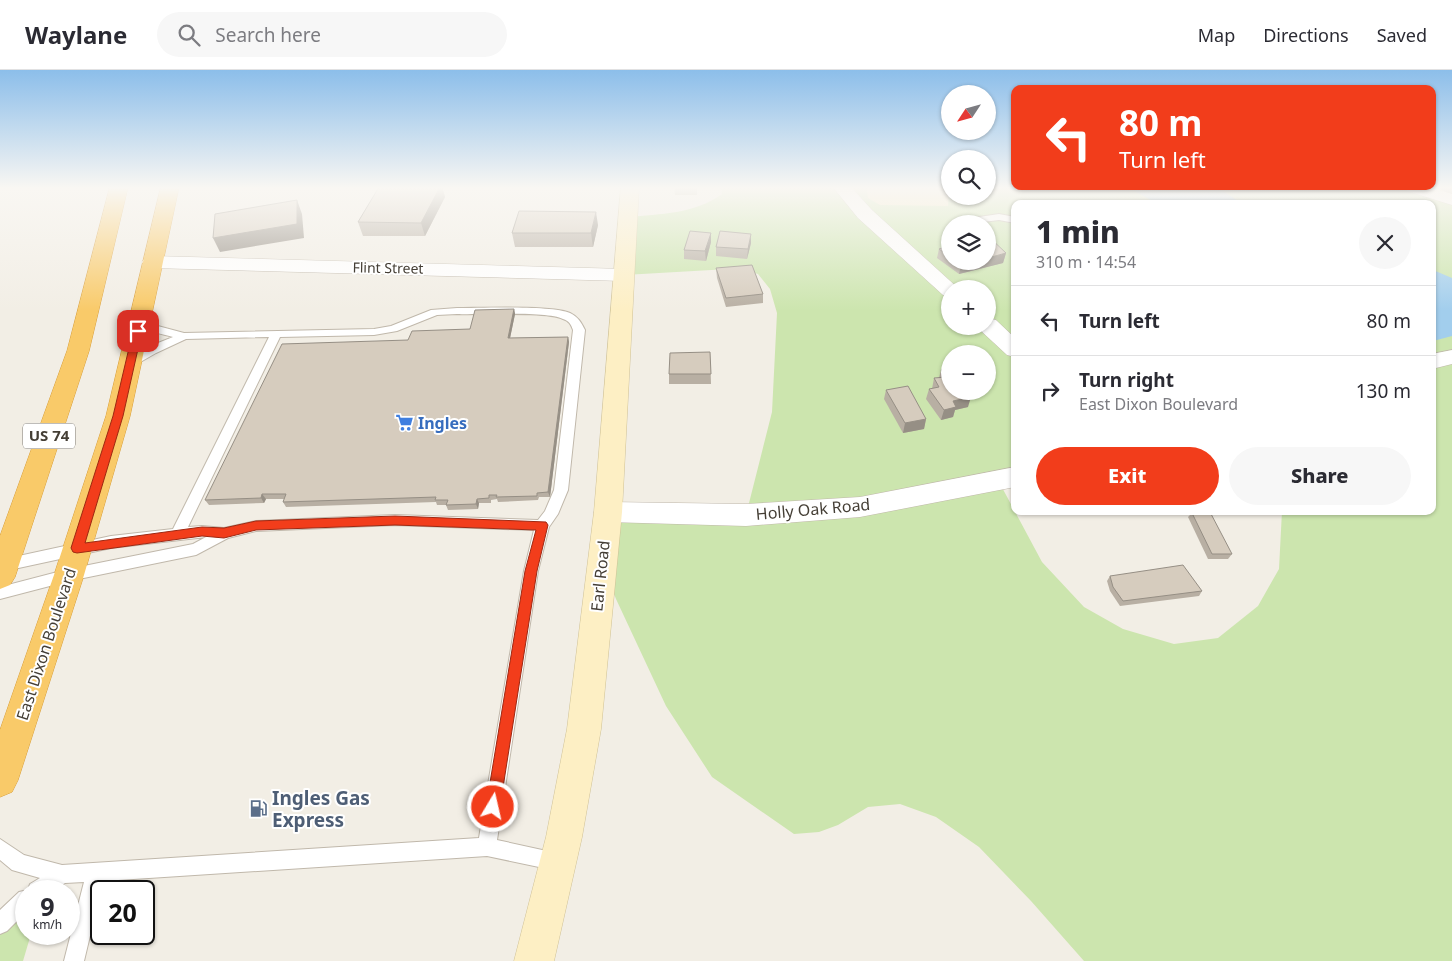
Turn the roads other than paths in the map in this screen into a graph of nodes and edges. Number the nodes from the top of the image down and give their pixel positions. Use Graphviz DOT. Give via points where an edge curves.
graph roads {
  1 [pos="104,229"];
  2 [pos="109,229"];
  3 [pos="160,229"];
  4 [pos="627,229"];
  5 [pos="881,229"];
  6 [pos="103,252"];
  7 [pos="152,262"];
  8 [pos="624,274"];
  9 [pos="941,283"];
  10 [pos="140,320"];
  11 [pos="996,332"];
  12 [pos="276,334"];
  13 [pos="184,336"];
  14 [pos="1011,346"];
  15 [pos="1452,357"];
  16 [pos="1436,361"];
  17 [pos="130,364"];
  18 [pos="1011,478"];
  19 [pos="608,512"];
  20 [pos="542,525"];
  21 [pos="224,533"];
  22 [pos="178,534"];
  23 [pos="73,561"];
  24 [pos="2,569"];
  25 [pos="0,593"];
  26 [pos="0,780"];
  27 [pos="487,847"];
  28 [pos="0,848"];
  29 [pos="558,862"];
  30 [pos="96,871"];
  31 [pos="62,874"];
  32 [pos="53,880"];
  33 [pos="15,910"];
  34 [pos="0,924"];
  35 [pos="74,961"];
  36 [pos="534,961"];
  1 -- 6 [label="highway"];
  2 -- 6 [label="highway, US 74"];
  3 -- 7 [label="highway, East Dixon Boulevard"];
  4 -- 8 [label="main road, Earl Road"];
  5 -- 9 [label="street"];
  6 -- 24 [label="highway, US 74" via="78,351"];
  7 -- 8 [label="street, Flint Street"];
  7 -- 10 [label="highway, East Dixon Boulevard"];
  8 -- 19 [label="main road, Earl Road"];
  10 -- 13 [label="lane" via="150,328"];
  10 -- 17 [label="highway, East Dixon Boulevard"];
  11 -- 14 [label="street"];
  12 -- 13 [label="lane"];
  12 -- 20 [label="lane" via="393,330 435,312 565,314 576,322 579,330 561,490 551,514"];
  12 -- 22 [label="lane"];
  13 -- 17 [label="lane"];
  15 -- 16 [label="street"];
  17 -- 23 [label="highway, East Dixon Boulevard" via="118,416"];
  18 -- 19 [label="street, Holly Oak Road" via="860,506 746,515"];
  19 -- 29 [label="main road, Earl Road" via="584,729"];
  20 -- 21 [label="lane" via="395,520 256,526"];
  20 -- 27 [label="lane" via="531,571"];
  21 -- 22 [label="lane"];
  21 -- 23 [label="lane" via="196,549"];
  22 -- 23 [label="lane"];
  23 -- 24 [label="lane"];
  23 -- 25 [label="lane"];
  23 -- 26 [label="highway, East Dixon Boulevard"];
  27 -- 29 [label="lane"];
  27 -- 30 [label="lane"];
  28 -- 31 [label="lane" via="19,863"];
  29 -- 36 [label="main road, Earl Road"];
  30 -- 31 [label="lane"];
  30 -- 35 [label="lane"];
  31 -- 32 [label="lane"];
  33 -- 34 [label="lane"];
}
